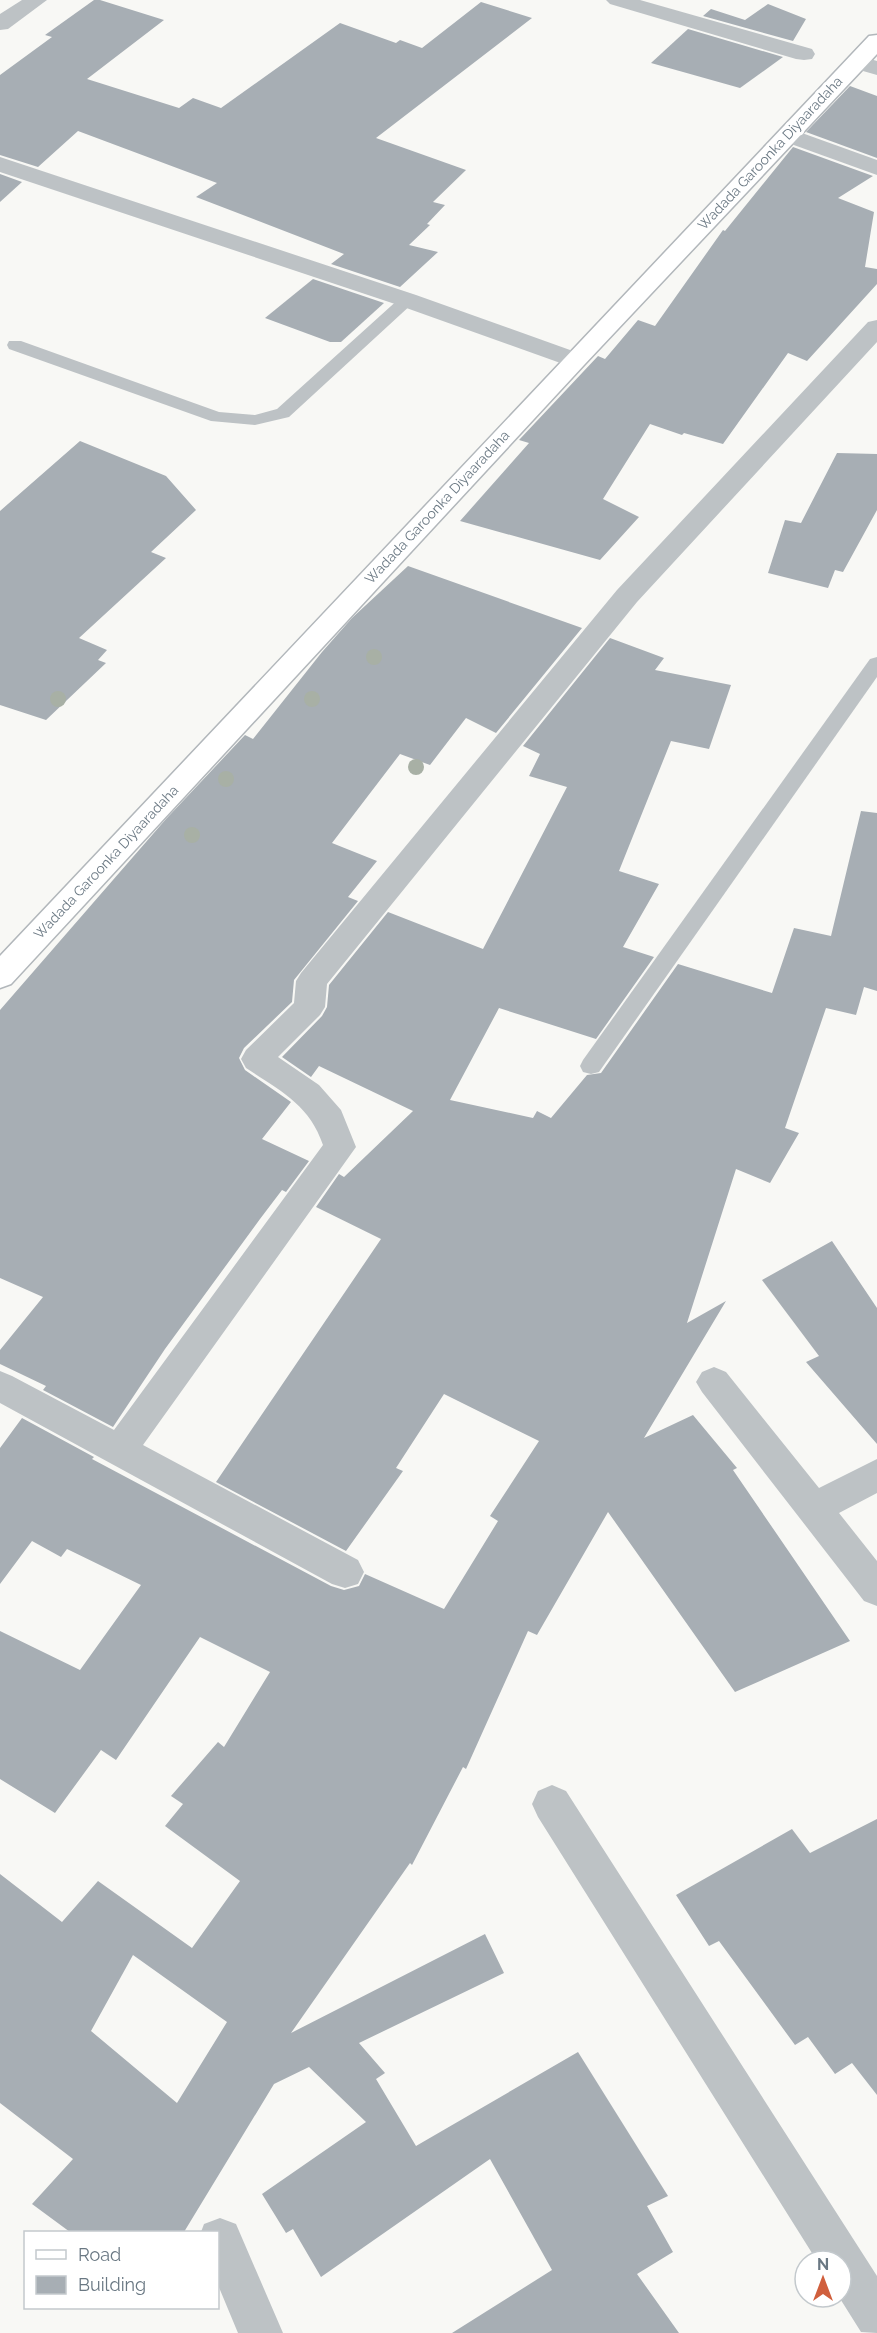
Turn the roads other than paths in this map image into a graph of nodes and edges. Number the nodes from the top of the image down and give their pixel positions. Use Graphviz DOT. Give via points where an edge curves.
graph roads {
  1 [pos="36,0"];
  2 [pos="617,0"];
  3 [pos="0,24"];
  4 [pos="877,41"];
  5 [pos="804,54"];
  6 [pos="867,65"];
  7 [pos="788,135"];
  8 [pos="0,164"];
  9 [pos="877,168"];
  10 [pos="407,300"];
  11 [pos="877,327"];
  12 [pos="15,345"];
  13 [pos="575,360"];
  14 [pos="877,663"];
  15 [pos="0,976"];
  16 [pos="591,1066"];
  17 [pos="714,1382"];
  18 [pos="0,1386"];
  19 [pos="120,1449"];
  20 [pos="877,1475"];
  21 [pos="814,1508"];
  22 [pos="345,1572"];
  23 [pos="877,1589"];
  24 [pos="552,1804"];
  25 [pos="220,2240"];
  26 [pos="877,2316"];
  27 [pos="261,2333"];
  1 -- 3 [label="street"];
  2 -- 5 [label="street"];
  4 -- 6 [label="main road, Wadada Garoonka Diyaaradaha"];
  6 -- 7 [label="main road, Wadada Garoonka Diyaaradaha"];
  7 -- 9 [label="street"];
  7 -- 13 [label="main road, Wadada Garoonka Diyaaradaha"];
  8 -- 10 [label="street"];
  10 -- 12 [label="lane" via="283,413 255,420 217,417"];
  10 -- 13 [label="street"];
  11 -- 19 [label="street" via="627,596 312,981 309,1007 257,1059 308,1094 330,1119 340,1147"];
  13 -- 15 [label="main road, Wadada Garoonka Diyaaradaha"];
  14 -- 16 [label="lane"];
  17 -- 21 [label="street"];
  18 -- 19 [label="street"];
  19 -- 22 [label="street"];
  20 -- 21 [label="street"];
  21 -- 23 [label="street"];
  24 -- 26 [label="street"];
  25 -- 27 [label="street"];
}
